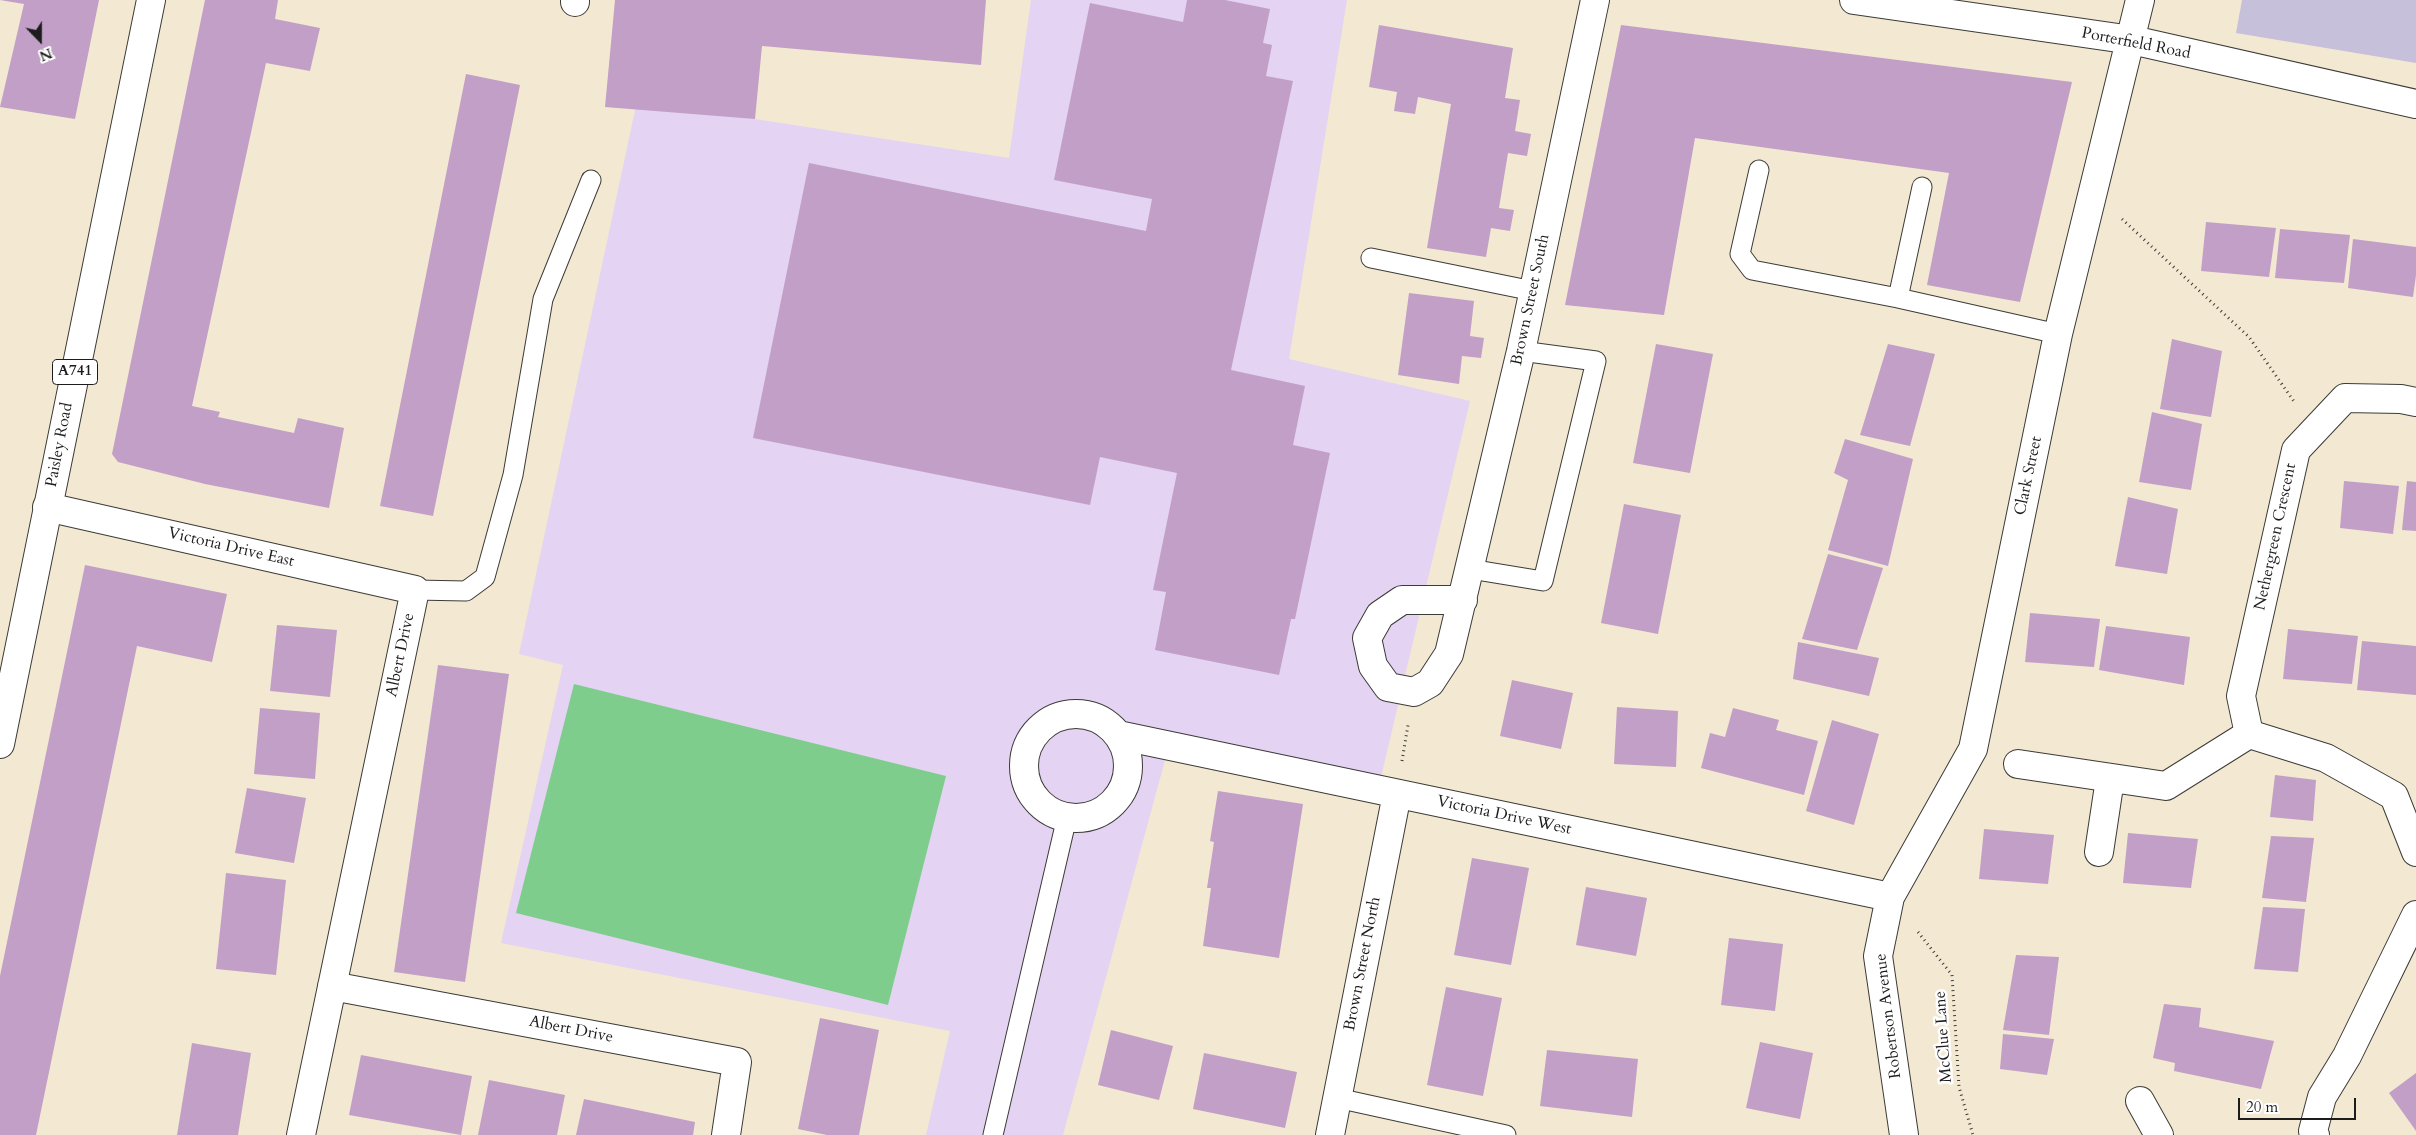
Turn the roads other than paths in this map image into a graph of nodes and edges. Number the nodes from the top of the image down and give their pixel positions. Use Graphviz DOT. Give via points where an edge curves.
graph roads {
  1 [pos="151,0"];
  2 [pos="1595,0"];
  3 [pos="1854,0"];
  4 [pos="2140,0"];
  5 [pos="2132,40"];
  6 [pos="2416,104"];
  7 [pos="1759,170"];
  8 [pos="590,180"];
  9 [pos="1922,187"];
  10 [pos="1371,258"];
  11 [pos="1533,291"];
  12 [pos="1898,298"];
  13 [pos="2058,334"];
  14 [pos="1521,351"];
  15 [pos="2416,402"];
  16 [pos="47,507"];
  17 [pos="1470,569"];
  18 [pos="415,590"];
  19 [pos="1463,600"];
  20 [pos="2249,734"];
  21 [pos="1118,735"];
  22 [pos="0,744"];
  23 [pos="2018,764"];
  24 [pos="2110,779"];
  25 [pos="1397,794"];
  26 [pos="1067,817"];
  27 [pos="2100,852"];
  28 [pos="2416,852"];
  29 [pos="1890,897"];
  30 [pos="2416,915"];
  31 [pos="332,986"];
  32 [pos="1337,1098"];
  33 [pos="2140,1101"];
  34 [pos="2309,1134"];
  35 [pos="301,1135"];
  36 [pos="726,1135"];
  37 [pos="993,1135"];
  38 [pos="1330,1135"];
  39 [pos="1506,1135"];
  40 [pos="1904,1135"];
  41 [pos="2158,1135"];
  1 -- 16 [label="street, Paisley Road / A741"];
  2 -- 11 [label="street, Brown Street South"];
  3 -- 5 [label="street, Porterfield Road"];
  4 -- 5 [label="street, Clark Street"];
  5 -- 6 [label="street, Porterfield Road"];
  5 -- 13 [label="street, Clark Street"];
  7 -- 12 [label="lane" via="1740,254 1752,270"];
  8 -- 18 [label="lane" via="543,299 513,475 485,577 466,591"];
  9 -- 12 [label="lane"];
  10 -- 11 [label="lane"];
  11 -- 14 [label="street, Brown Street South"];
  12 -- 13 [label="lane"];
  13 -- 29 [label="street, Clark Street" via="1973,749"];
  14 -- 17 [label="street, Brown Street South"];
  14 -- 17 [label="lane" via="1596,361 1543,581"];
  15 -- 20 [label="street, Nethergreen Crescent" via="2345,398 2296,450 2242,696"];
  16 -- 18 [label="street, Victoria Drive East"];
  16 -- 22 [label="street, Paisley Road / A741"];
  17 -- 19 [label="street, Brown Street South"];
  18 -- 31 [label="street, Albert Drive"];
  19 -- 19 [label="street" via="1450,654 1430,683 1414,692 1388,687 1373,666 1367,638 1380,615 1402,600"];
  20 -- 24 [label="street" via="2166,786"];
  20 -- 28 [label="street" via="2326,758 2394,796"];
  21 -- 25 [label="street, Victoria Drive West"];
  21 -- 26 [label="street" via="1126,750 1128,768 1125,785 1115,800 1101,811 1085,817"];
  21 -- 26 [label="street" via="1106,722 1090,715 1073,714 1042,726 1032,739 1025,755 1028,787 1038,802 1051,812"];
  23 -- 24 [label="street"];
  24 -- 27 [label="street"];
  25 -- 29 [label="street, Victoria Drive West"];
  25 -- 32 [label="street, Brown Street North"];
  26 -- 37 [label="lane"];
  29 -- 40 [label="street, Robertson Avenue" via="1878,956"];
  30 -- 34 [label="street" via="2347,1056 2322,1097"];
  31 -- 35 [label="street, Albert Drive"];
  31 -- 36 [label="street, Albert Drive" via="737,1062"];
  32 -- 38 [label="street, Brown Street North"];
  32 -- 39 [label="lane"];
  33 -- 41 [label="street"];
}
